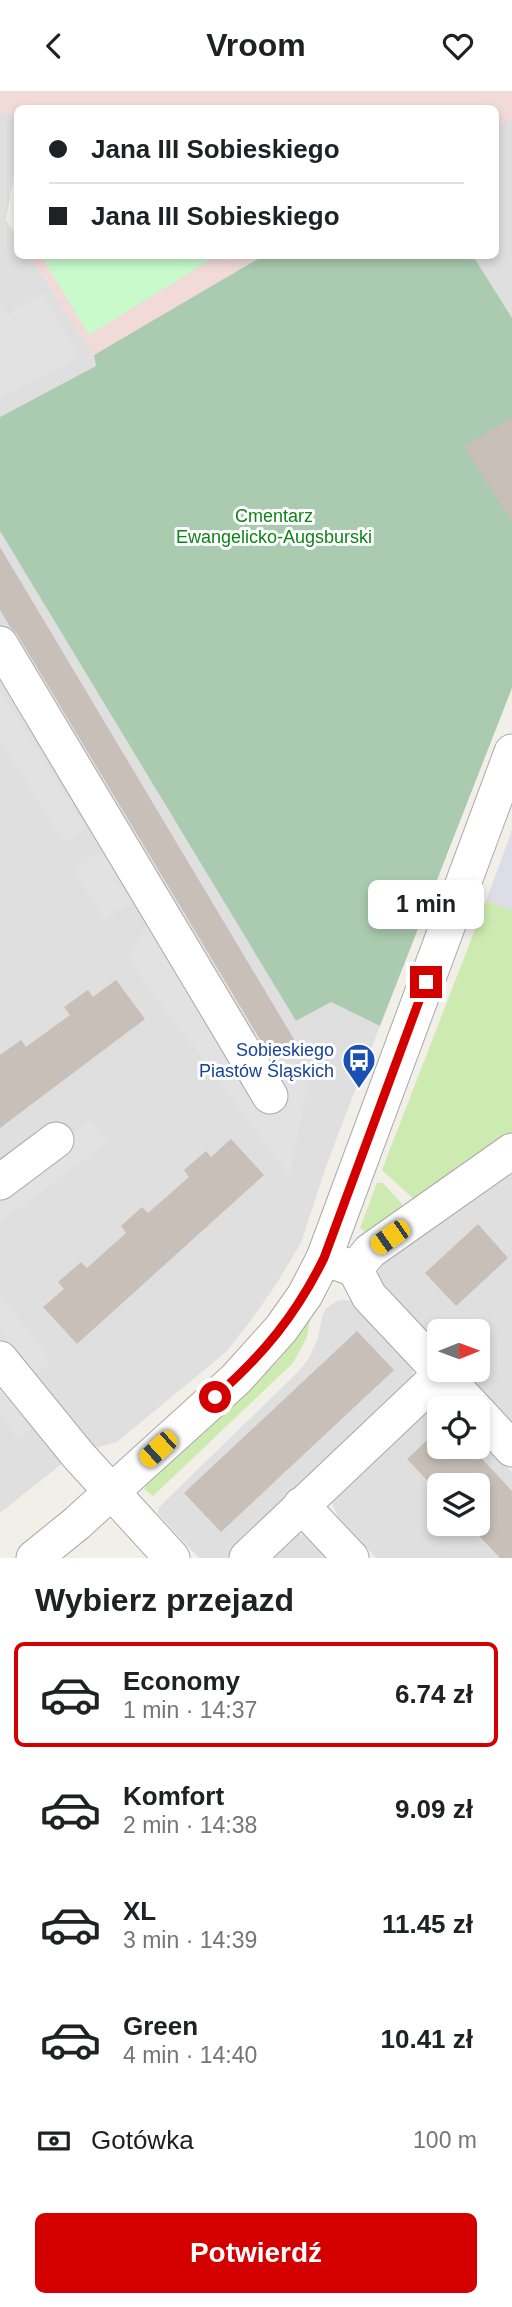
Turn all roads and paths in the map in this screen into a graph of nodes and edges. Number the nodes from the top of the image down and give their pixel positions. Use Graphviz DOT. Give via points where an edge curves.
graph roads {
  1 [pos="0,644"];
  2 [pos="512,752"];
  3 [pos="270,1096"];
  4 [pos="56,1140"];
  5 [pos="512,1151"];
  6 [pos="0,1182"];
  7 [pos="341,1264"];
  8 [pos="427,1358"];
  9 [pos="0,1359"];
  10 [pos="432,1383"];
  11 [pos="450,1383"];
  12 [pos="463,1396"];
  13 [pos="490,1425"];
  14 [pos="512,1449"];
  15 [pos="111,1492"];
  16 [pos="302,1506"];
  17 [pos="34,1558"];
  18 [pos="172,1558"];
  19 [pos="247,1558"];
  20 [pos="351,1558"];
  1 -- 3 [label="street"];
  2 -- 7 [label="street"];
  4 -- 6 [label="street"];
  5 -- 7 [label="street" via="370,1251"];
  7 -- 8 [label="street"];
  7 -- 15 [label="street" via="305,1295 236,1379"];
  9 -- 15 [label="street"];
  10 -- 16 [label="street"];
  11 -- 12 [label="street"];
  13 -- 14 [label="street"];
  15 -- 17 [label="street"];
  15 -- 18 [label="street"];
  16 -- 19 [label="street"];
  16 -- 20 [label="street"];
}
